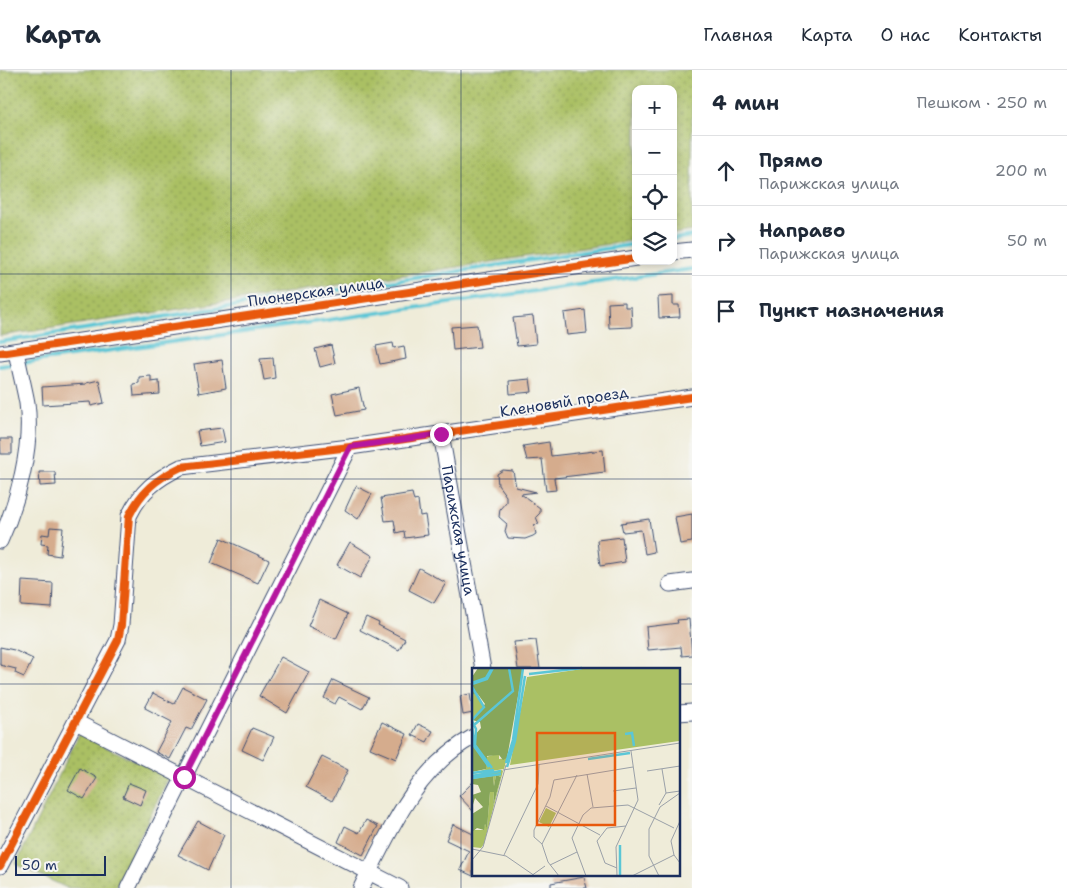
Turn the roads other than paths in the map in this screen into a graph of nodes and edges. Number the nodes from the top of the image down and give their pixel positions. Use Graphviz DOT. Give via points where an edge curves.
graph roads {
  1 [pos="692,250"];
  2 [pos="677,252"];
  3 [pos="632,259"];
  4 [pos="16,351"];
  5 [pos="0,353"];
  6 [pos="692,397"];
  7 [pos="441,434"];
  8 [pos="350,447"];
  9 [pos="0,541"];
  10 [pos="692,581"];
  11 [pos="670,584"];
  12 [pos="483,668"];
  13 [pos="76,722"];
  14 [pos="472,738"];
  15 [pos="184,777"];
  16 [pos="0,866"];
  17 [pos="369,871"];
  18 [pos="128,888"];
  19 [pos="361,888"];
  20 [pos="400,888"];
  1 -- 2 [label="street"];
  3 -- 4 [label="street, Пионерская улица"];
  4 -- 5 [label="street, Пионерская улица"];
  4 -- 9 [label="street" via="27,404 28,432 17,497"];
  6 -- 7 [label="street, Кленовый проезд"];
  7 -- 8 [label="street"];
  7 -- 12 [label="street, Парижская улица"];
  8 -- 13 [label="street" via="181,467 163,476 136,500 129,516 118,640"];
  8 -- 15 [label="street"];
  10 -- 11 [label="street"];
  13 -- 15 [label="street"];
  13 -- 16 [label="street"];
  14 -- 17 [label="street" via="455,747 420,782"];
  15 -- 17 [label="street"];
  15 -- 18 [label="street"];
  17 -- 19 [label="street"];
  17 -- 20 [label="street"];
}
